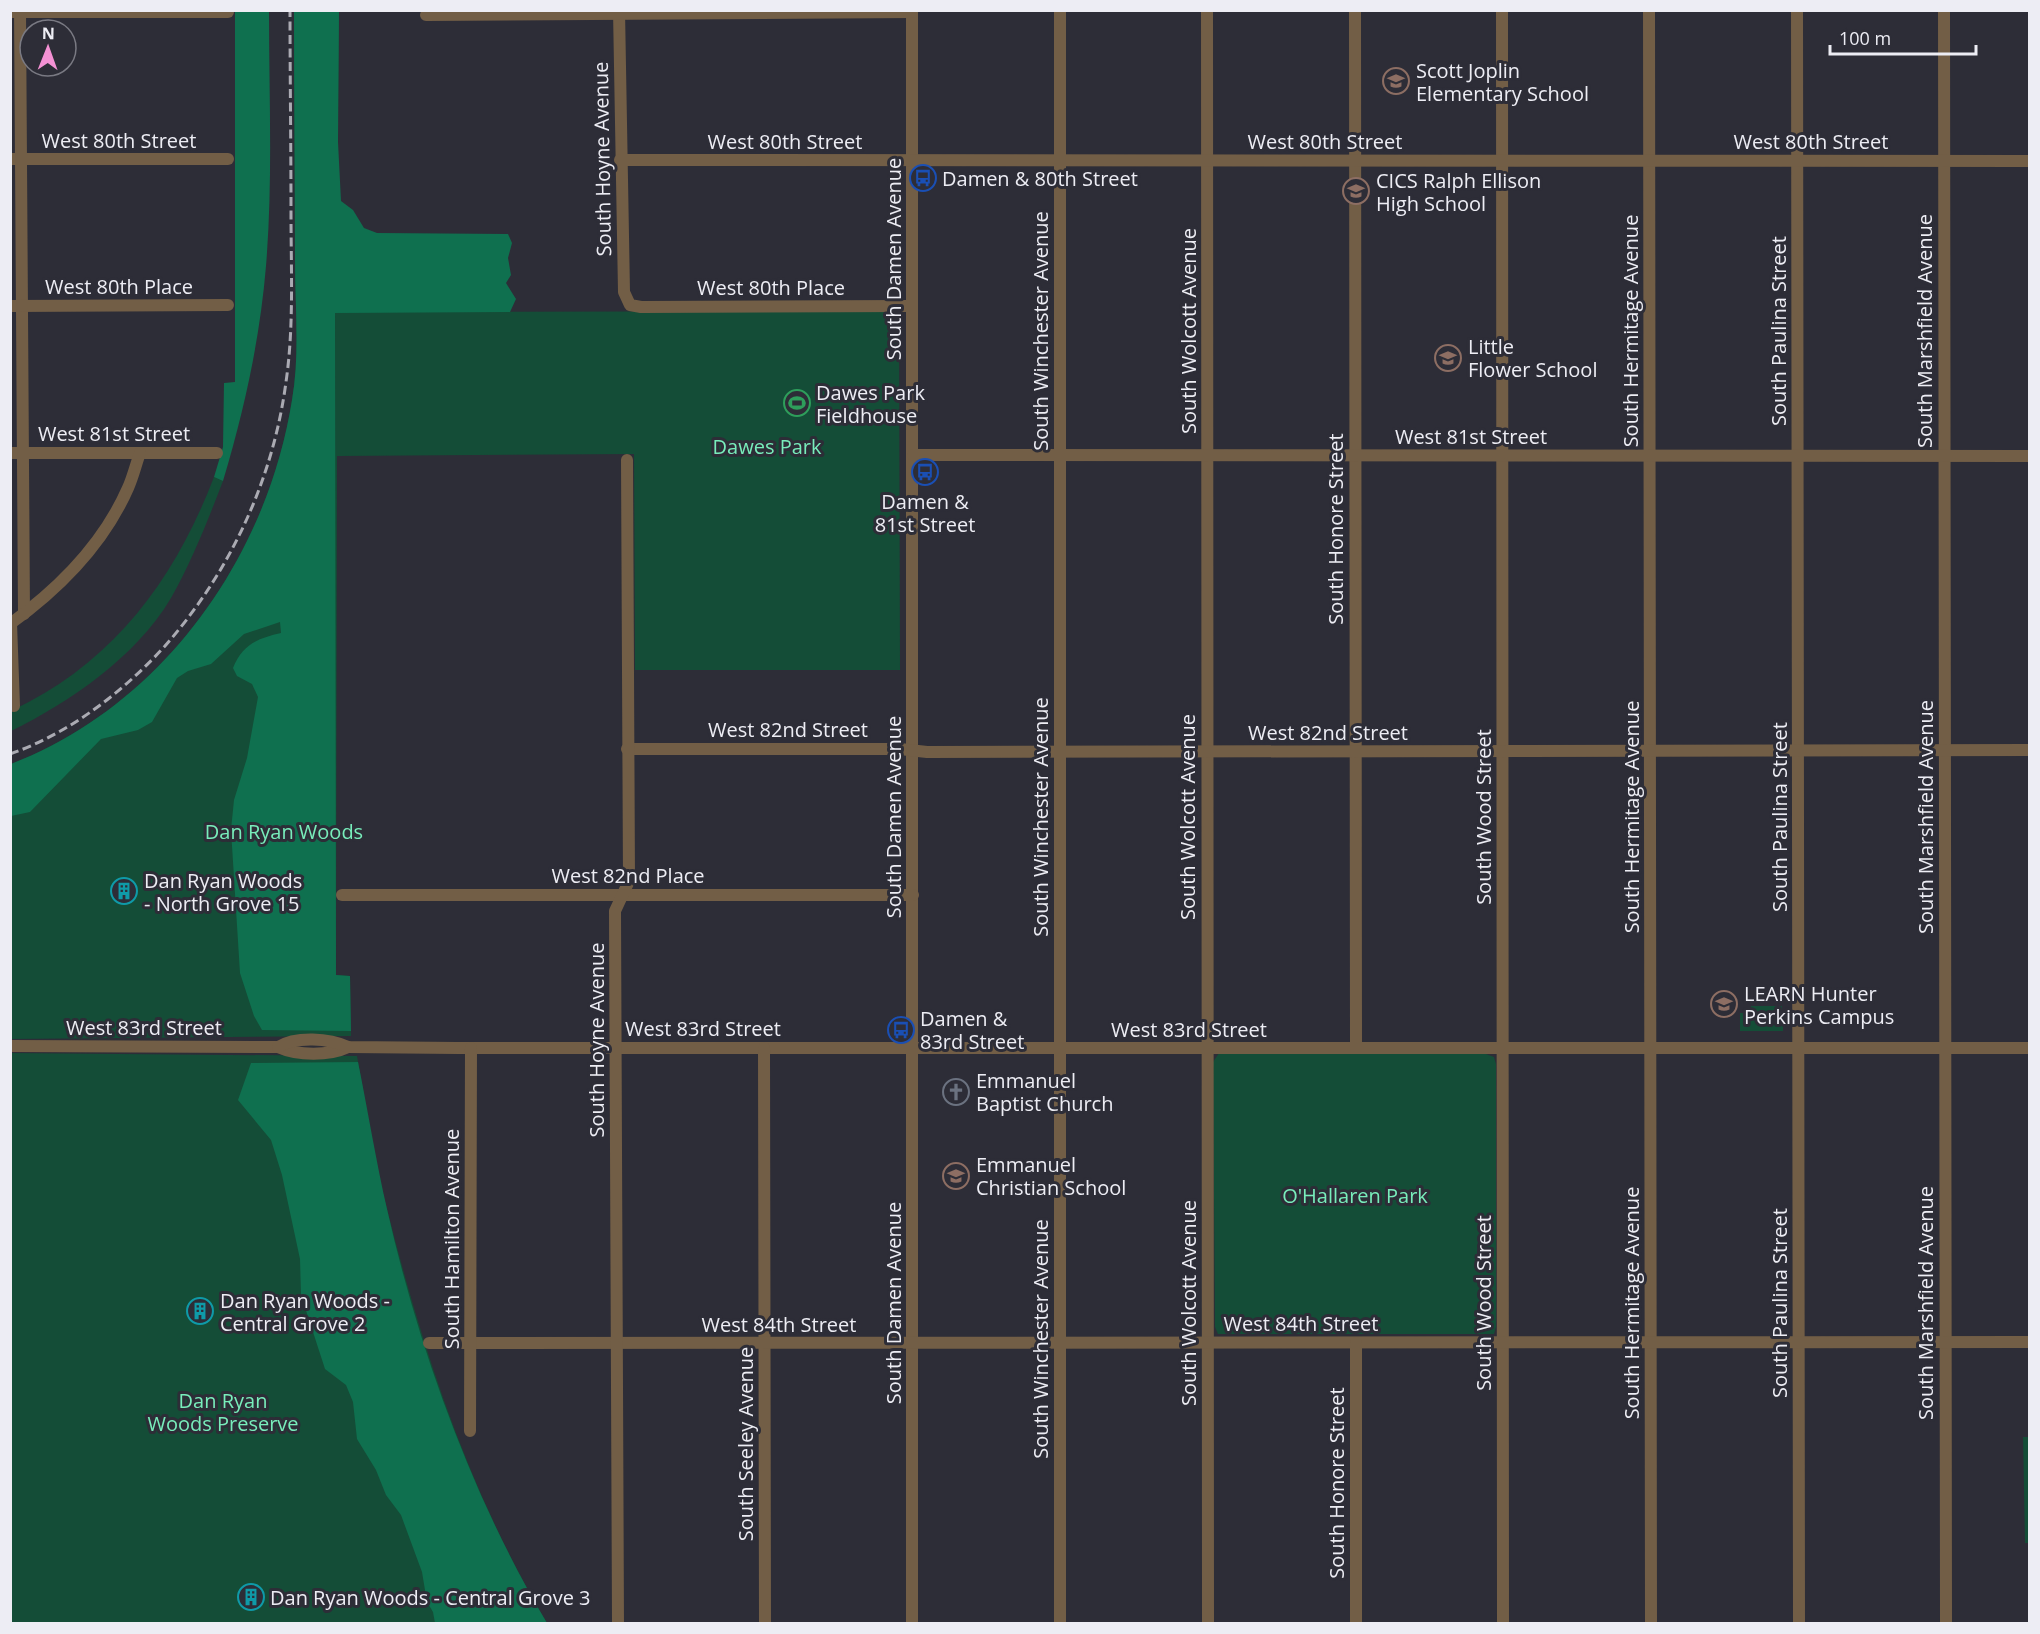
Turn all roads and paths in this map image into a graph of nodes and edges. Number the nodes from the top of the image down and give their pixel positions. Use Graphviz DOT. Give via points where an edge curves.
graph roads {
  1 [pos="1060,10"];
  2 [pos="1207,10"];
  3 [pos="1355,10"];
  4 [pos="1502,10"];
  5 [pos="1649,10"];
  6 [pos="1797,10"];
  7 [pos="1944,10"];
  8 [pos="17,11"];
  9 [pos="912,11"];
  10 [pos="228,12"];
  11 [pos="620,12"];
  12 [pos="426,15"];
  13 [pos="16,159"];
  14 [pos="228,159"];
  15 [pos="620,160"];
  16 [pos="912,160"];
  17 [pos="1060,160"];
  18 [pos="1207,160"];
  19 [pos="1502,160"];
  20 [pos="1649,160"];
  21 [pos="1798,160"];
  22 [pos="1356,161"];
  23 [pos="1944,161"];
  24 [pos="2030,161"];
  25 [pos="228,305"];
  26 [pos="630,305"];
  27 [pos="16,306"];
  28 [pos="912,306"];
  29 [pos="16,453"];
  30 [pos="140,453"];
  31 [pos="217,453"];
  32 [pos="913,455"];
  33 [pos="1060,455"];
  34 [pos="1207,456"];
  35 [pos="1355,456"];
  36 [pos="1502,456"];
  37 [pos="1650,456"];
  38 [pos="1798,456"];
  39 [pos="1944,456"];
  40 [pos="2030,456"];
  41 [pos="627,460"];
  42 [pos="24,614"];
  43 [pos="11,623"];
  44 [pos="14,706"];
  45 [pos="627,749"];
  46 [pos="913,749"];
  47 [pos="1945,750"];
  48 [pos="2030,750"];
  49 [pos="1207,751"];
  50 [pos="1355,751"];
  51 [pos="1502,751"];
  52 [pos="1650,751"];
  53 [pos="1798,751"];
  54 [pos="1059,752"];
  55 [pos="621,895"];
  56 [pos="913,895"];
  57 [pos="342,896"];
  58 [pos="10,1047"];
  59 [pos="471,1048"];
  60 [pos="615,1048"];
  61 [pos="764,1048"];
  62 [pos="913,1048"];
  63 [pos="1060,1048"];
  64 [pos="1206,1048"];
  65 [pos="1356,1048"];
  66 [pos="1502,1048"];
  67 [pos="1651,1048"];
  68 [pos="1798,1048"];
  69 [pos="1945,1048"];
  70 [pos="2030,1048"];
  71 [pos="1945,1342"];
  72 [pos="2030,1342"];
  73 [pos="429,1343"];
  74 [pos="470,1343"];
  75 [pos="618,1343"];
  76 [pos="764,1343"];
  77 [pos="913,1343"];
  78 [pos="1060,1343"];
  79 [pos="1207,1343"];
  80 [pos="1356,1343"];
  81 [pos="1503,1343"];
  82 [pos="1651,1343"];
  83 [pos="1798,1343"];
  84 [pos="470,1431"];
  85 [pos="618,1623"];
  86 [pos="765,1623"];
  87 [pos="912,1623"];
  88 [pos="1060,1623"];
  89 [pos="1208,1623"];
  90 [pos="1356,1623"];
  91 [pos="1503,1623"];
  92 [pos="1651,1623"];
  93 [pos="1799,1623"];
  94 [pos="1946,1623"];
  1 -- 17 [label="street, South Winchester Avenue"];
  2 -- 18 [label="street, South Wolcott Avenue"];
  3 -- 22 [label="street, South Honore Street"];
  4 -- 19 [label="street, South Wood Street"];
  5 -- 20 [label="street, South Hermitage Avenue"];
  6 -- 21 [label="street, South Paulina Street"];
  7 -- 23 [label="street, South Marshfield Avenue"];
  8 -- 10 [label="street"];
  8 -- 13 [label="street"];
  9 -- 11 [label="street"];
  9 -- 16 [label="street, South Damen Avenue"];
  11 -- 12 [label="street"];
  11 -- 15 [label="street, South Hoyne Avenue"];
  13 -- 14 [label="street, West 80th Street"];
  13 -- 27 [label="street"];
  15 -- 16 [label="street, West 80th Street"];
  15 -- 26 [label="street, South Hoyne Avenue" via="624,292"];
  16 -- 17 [label="street, West 80th Street"];
  16 -- 28 [label="street, South Damen Avenue"];
  17 -- 18 [label="street, West 80th Street"];
  17 -- 33 [label="street, South Winchester Avenue"];
  18 -- 22 [label="street, West 80th Street"];
  18 -- 34 [label="street, South Wolcott Avenue"];
  19 -- 20 [label="street, West 80th Street"];
  19 -- 22 [label="street, West 80th Street"];
  19 -- 36 [label="street, South Wood Street"];
  20 -- 21 [label="street, West 80th Street"];
  20 -- 37 [label="street, South Hermitage Avenue"];
  21 -- 23 [label="street, West 80th Street"];
  21 -- 38 [label="street, South Paulina Street"];
  22 -- 35 [label="street, South Honore Street"];
  23 -- 24 [label="street, West 80th Street"];
  23 -- 39 [label="street, South Marshfield Avenue"];
  25 -- 27 [label="street, West 80th Place"];
  26 -- 28 [label="street, West 80th Place"];
  27 -- 29 [label="street"];
  28 -- 32 [label="street, South Damen Avenue"];
  29 -- 30 [label="street, West 81st Street"];
  29 -- 42 [label="street"];
  30 -- 31 [label="street, West 81st Street"];
  30 -- 42 [label="street" via="129,486 103,533 71,574"];
  32 -- 33 [label="street, West 81st Street"];
  32 -- 46 [label="street, South Damen Avenue"];
  33 -- 34 [label="street, West 81st Street"];
  33 -- 54 [label="street, South Winchester Avenue"];
  34 -- 35 [label="street, West 81st Street"];
  34 -- 49 [label="street, South Wolcott Avenue"];
  35 -- 36 [label="street, West 81st Street"];
  35 -- 50 [label="street, South Honore Street"];
  36 -- 37 [label="street, West 81st Street"];
  36 -- 51 [label="street, South Wood Street"];
  37 -- 38 [label="street, West 81st Street"];
  37 -- 52 [label="street, South Hermitage Avenue"];
  38 -- 39 [label="street, West 81st Street"];
  38 -- 53 [label="street, South Paulina Street"];
  39 -- 40 [label="street, West 81st Street"];
  39 -- 47 [label="street, South Marshfield Avenue"];
  41 -- 45 [label="street, South Hoyne Avenue"];
  42 -- 43 [label="street"];
  43 -- 44 [label="street"];
  45 -- 46 [label="street, West 82nd Street"];
  45 -- 55 [label="street, South Hoyne Avenue" via="629,881"];
  46 -- 54 [label="street, West 82nd Street"];
  46 -- 56 [label="street, South Damen Avenue"];
  47 -- 48 [label="street, West 82nd Street"];
  47 -- 53 [label="street, West 82nd Street"];
  47 -- 69 [label="street, South Marshfield Avenue"];
  49 -- 50 [label="street, West 82nd Street"];
  49 -- 54 [label="street, West 82nd Street"];
  49 -- 64 [label="street, South Wolcott Avenue"];
  50 -- 51 [label="street, West 82nd Street"];
  50 -- 65 [label="street, South Honore Street"];
  51 -- 52 [label="street, West 82nd Street"];
  51 -- 66 [label="street, South Wood Street"];
  52 -- 53 [label="street, West 82nd Street"];
  52 -- 67 [label="street, South Hermitage Avenue"];
  53 -- 68 [label="street, South Paulina Street"];
  54 -- 63 [label="street, South Winchester Avenue"];
  55 -- 56 [label="street, West 82nd Place"];
  55 -- 57 [label="street, West 82nd Place"];
  55 -- 60 [label="street, South Hoyne Avenue" via="615,911"];
  56 -- 62 [label="street, South Damen Avenue"];
  58 -- 59 [label="street, West 83rd Street" via="278,1047 289,1040 337,1041 348,1047"];
  59 -- 60 [label="street, West 83rd Street"];
  59 -- 74 [label="street, South Hamilton Avenue"];
  60 -- 61 [label="street, West 83rd Street"];
  60 -- 75 [label="street, South Hoyne Avenue"];
  61 -- 62 [label="street, West 83rd Street"];
  61 -- 76 [label="street, South Seeley Avenue"];
  62 -- 63 [label="street, West 83rd Street"];
  62 -- 77 [label="street, South Damen Avenue"];
  63 -- 64 [label="street, West 83rd Street"];
  63 -- 78 [label="street, South Winchester Avenue"];
  64 -- 65 [label="street, West 83rd Street"];
  64 -- 79 [label="street, South Wolcott Avenue"];
  65 -- 66 [label="street, West 83rd Street"];
  66 -- 67 [label="street, West 83rd Street"];
  66 -- 81 [label="street, South Wood Street"];
  67 -- 68 [label="street, West 83rd Street"];
  67 -- 82 [label="street, South Hermitage Avenue"];
  68 -- 69 [label="street, West 83rd Street"];
  68 -- 83 [label="street, South Paulina Street"];
  69 -- 70 [label="street, West 83rd Street"];
  69 -- 71 [label="street, South Marshfield Avenue"];
  71 -- 72 [label="street, West 84th Street"];
  71 -- 83 [label="street, West 84th Street"];
  71 -- 94 [label="street, South Marshfield Avenue"];
  73 -- 74 [label="street, West 84th Street"];
  74 -- 75 [label="street, West 84th Street"];
  74 -- 84 [label="street, South Hamilton Avenue"];
  75 -- 76 [label="street, West 84th Street"];
  75 -- 85 [label="street, South Hoyne Avenue"];
  76 -- 77 [label="street, West 84th Street"];
  76 -- 86 [label="street, South Seeley Avenue"];
  77 -- 78 [label="street, West 84th Street"];
  77 -- 87 [label="street, South Damen Avenue"];
  78 -- 79 [label="street, West 84th Street"];
  78 -- 88 [label="street, South Winchester Avenue"];
  79 -- 80 [label="street, West 84th Street"];
  79 -- 89 [label="street, South Wolcott Avenue"];
  80 -- 81 [label="street, West 84th Street"];
  80 -- 90 [label="street, South Honore Street"];
  81 -- 82 [label="street, West 84th Street"];
  81 -- 91 [label="street, South Wood Street"];
  82 -- 83 [label="street, West 84th Street"];
  82 -- 92 [label="street, South Hermitage Avenue"];
  83 -- 93 [label="street, South Paulina Street"];
}
